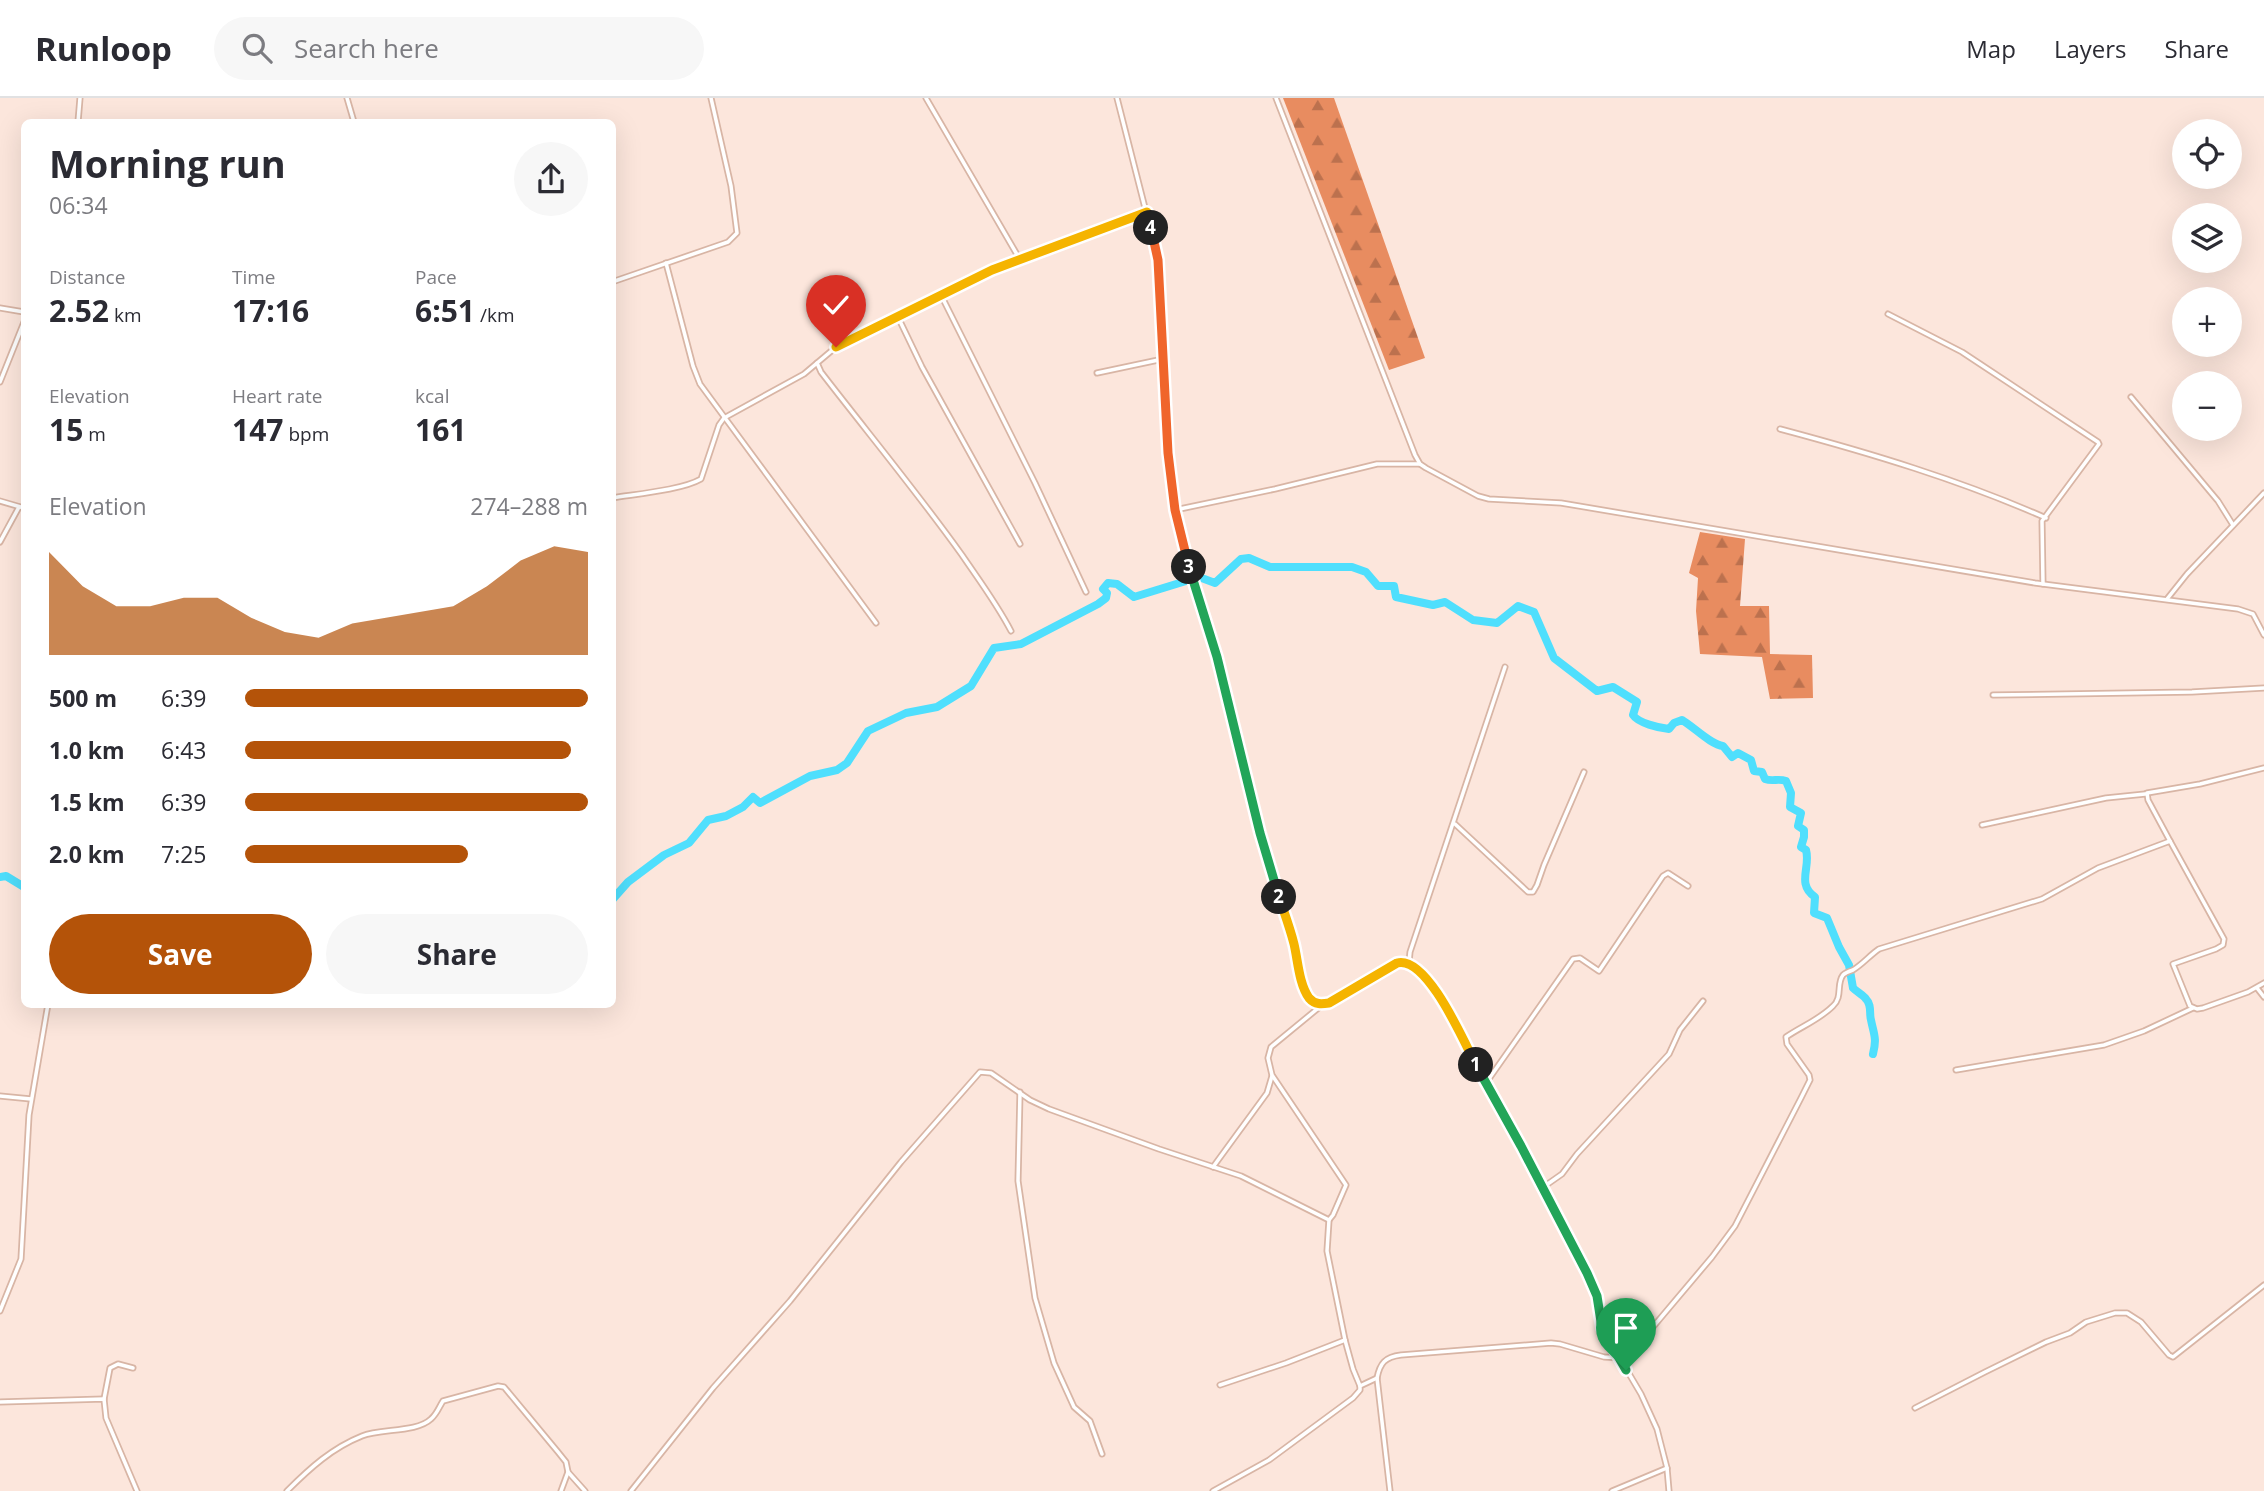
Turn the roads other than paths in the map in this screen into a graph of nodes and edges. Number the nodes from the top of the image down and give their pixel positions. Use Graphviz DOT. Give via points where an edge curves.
graph roads {
  1 [pos="80,98"];
  2 [pos="347,98"];
  3 [pos="711,98"];
  4 [pos="926,98"];
  5 [pos="1117,98"];
  6 [pos="1276,98"];
  7 [pos="78,119"];
  8 [pos="353,119"];
  9 [pos="1147,212"];
  10 [pos="1019,258"];
  11 [pos="666,263"];
  12 [pos="616,281"];
  13 [pos="941,295"];
  14 [pos="0,308"];
  15 [pos="21,312"];
  16 [pos="1888,314"];
  17 [pos="898,317"];
  18 [pos="21,330"];
  19 [pos="1163,359"];
  20 [pos="817,363"];
  21 [pos="1097,373"];
  22 [pos="0,382"];
  23 [pos="2131,397"];
  24 [pos="724,418"];
  25 [pos="1780,429"];
  26 [pos="1420,464"];
  27 [pos="2264,494"];
  28 [pos="616,497"];
  29 [pos="0,500"];
  30 [pos="21,507"];
  31 [pos="21,509"];
  32 [pos="1175,510"];
  33 [pos="2046,518"];
  34 [pos="2233,525"];
  35 [pos="0,541"];
  36 [pos="1020,544"];
  37 [pos="2043,584"];
  38 [pos="1086,592"];
  39 [pos="2167,600"];
  40 [pos="876,623"];
  41 [pos="1011,631"];
  42 [pos="2264,635"];
  43 [pos="1506,667"];
  44 [pos="2264,688"];
  45 [pos="1993,695"];
  46 [pos="2264,768"];
  47 [pos="1584,772"];
  48 [pos="2147,793"];
  49 [pos="1454,824"];
  50 [pos="1982,825"];
  51 [pos="2170,841"];
  52 [pos="1688,886"];
  53 [pos="1409,962"];
  54 [pos="2264,983"];
  55 [pos="2257,988"];
  56 [pos="2264,997"];
  57 [pos="1703,1001"];
  58 [pos="1323,1004"];
  59 [pos="47,1008"];
  60 [pos="2193,1008"];
  61 [pos="1956,1070"];
  62 [pos="1272,1074"];
  63 [pos="1486,1083"];
  64 [pos="1020,1093"];
  65 [pos="0,1096"];
  66 [pos="31,1099"];
  67 [pos="1213,1167"];
  68 [pos="1542,1188"];
  69 [pos="1329,1220"];
  70 [pos="2264,1284"];
  71 [pos="0,1311"];
  72 [pos="1345,1340"];
  73 [pos="1618,1358"];
  74 [pos="134,1368"];
  75 [pos="1377,1378"];
  76 [pos="1220,1385"];
  77 [pos="1360,1386"];
  78 [pos="104,1399"];
  79 [pos="0,1402"];
  80 [pos="1915,1408"];
  81 [pos="1102,1454"];
  82 [pos="1667,1468"];
  83 [pos="568,1472"];
  84 [pos="137,1491"];
  85 [pos="287,1491"];
  86 [pos="561,1491"];
  87 [pos="585,1491"];
  88 [pos="631,1491"];
  89 [pos="1213,1491"];
  90 [pos="1390,1491"];
  91 [pos="1612,1491"];
  92 [pos="1669,1491"];
  1 -- 7 [label="street"];
  2 -- 8 [label="street"];
  3 -- 11 [label="street" via="737,233 727,242"];
  4 -- 10 [label="street"];
  5 -- 9 [label="street"];
  6 -- 26 [label="street"];
  9 -- 10 [label="street"];
  9 -- 19 [label="street" via="1158,260"];
  10 -- 13 [label="street"];
  11 -- 12 [label="street"];
  11 -- 24 [label="street" via="693,366"];
  13 -- 17 [label="street"];
  13 -- 38 [label="street"];
  14 -- 15 [label="street"];
  16 -- 33 [label="street" via="1962,352 2098,442"];
  17 -- 20 [label="street" via="836,347"];
  17 -- 36 [label="street"];
  18 -- 22 [label="street"];
  19 -- 21 [label="street"];
  19 -- 32 [label="street"];
  20 -- 24 [label="street"];
  20 -- 41 [label="street" via="946,531"];
  23 -- 34 [label="street"];
  24 -- 28 [label="street" via="701,479"];
  24 -- 40 [label="street"];
  25 -- 33 [label="street" via="1952,480"];
  26 -- 32 [label="street" via="1377,464"];
  26 -- 37 [label="street" via="1478,496 1561,503"];
  27 -- 34 [label="street"];
  29 -- 30 [label="street"];
  31 -- 35 [label="street"];
  32 -- 58 [label="street" via="1302,979 1313,1002"];
  33 -- 37 [label="street" via="2042,521"];
  34 -- 39 [label="street"];
  37 -- 39 [label="street"];
  39 -- 42 [label="street" via="2249,611"];
  43 -- 49 [label="street"];
  44 -- 45 [label="street"];
  46 -- 48 [label="street"];
  47 -- 49 [label="street" via="1533,892"];
  48 -- 50 [label="street"];
  48 -- 51 [label="street"];
  49 -- 53 [label="street"];
  51 -- 60 [label="street" via="2224,939 2217,949 2174,964"];
  51 -- 73 [label="street" via="2098,867 2042,899 1884,947 1842,977 1833,1007 1786,1037 1810,1080 1742,1216 1642,1340"];
  52 -- 63 [label="street" via="1668,873 1663,876 1599,971 1580,958 1573,959"];
  53 -- 58 [label="street" via="1397,963"];
  53 -- 63 [label="street" via="1434,988"];
  54 -- 55 [label="street"];
  55 -- 56 [label="street"];
  55 -- 60 [label="street"];
  57 -- 68 [label="street" via="1680,1030 1670,1054 1562,1174"];
  58 -- 62 [label="street" via="1271,1047"];
  59 -- 66 [label="street"];
  60 -- 61 [label="street" via="2104,1045"];
  62 -- 67 [label="street" via="1267,1094"];
  62 -- 69 [label="street" via="1346,1185"];
  63 -- 68 [label="street"];
  64 -- 67 [label="street" via="1069,1117"];
  64 -- 81 [label="street" via="1018,1181 1035,1298 1054,1363 1074,1407 1090,1422"];
  64 -- 88 [label="street" via="989,1072 978,1073"];
  65 -- 66 [label="street"];
  66 -- 71 [label="street" via="21,1259"];
  67 -- 69 [label="street" via="1262,1185"];
  68 -- 73 [label="street" via="1592,1283 1602,1328"];
  69 -- 72 [label="street" via="1327,1251"];
  70 -- 80 [label="street" via="2173,1357 2141,1322 2127,1313 2115,1313 2086,1322"];
  72 -- 76 [label="street"];
  72 -- 77 [label="street"];
  73 -- 75 [label="street" via="1551,1343 1401,1355 1386,1359"];
  73 -- 82 [label="street" via="1652,1416"];
  74 -- 78 [label="street" via="118,1364 110,1368"];
  75 -- 77 [label="street"];
  75 -- 90 [label="street"];
  77 -- 89 [label="street" via="1353,1398 1269,1460"];
  78 -- 79 [label="street"];
  78 -- 84 [label="street" via="106,1418"];
  82 -- 91 [label="street"];
  82 -- 92 [label="street"];
  83 -- 85 [label="street" via="566,1462 534,1421 498,1386 443,1401 426,1423 354,1439 320,1459"];
  83 -- 86 [label="street"];
  83 -- 87 [label="street"];
}
